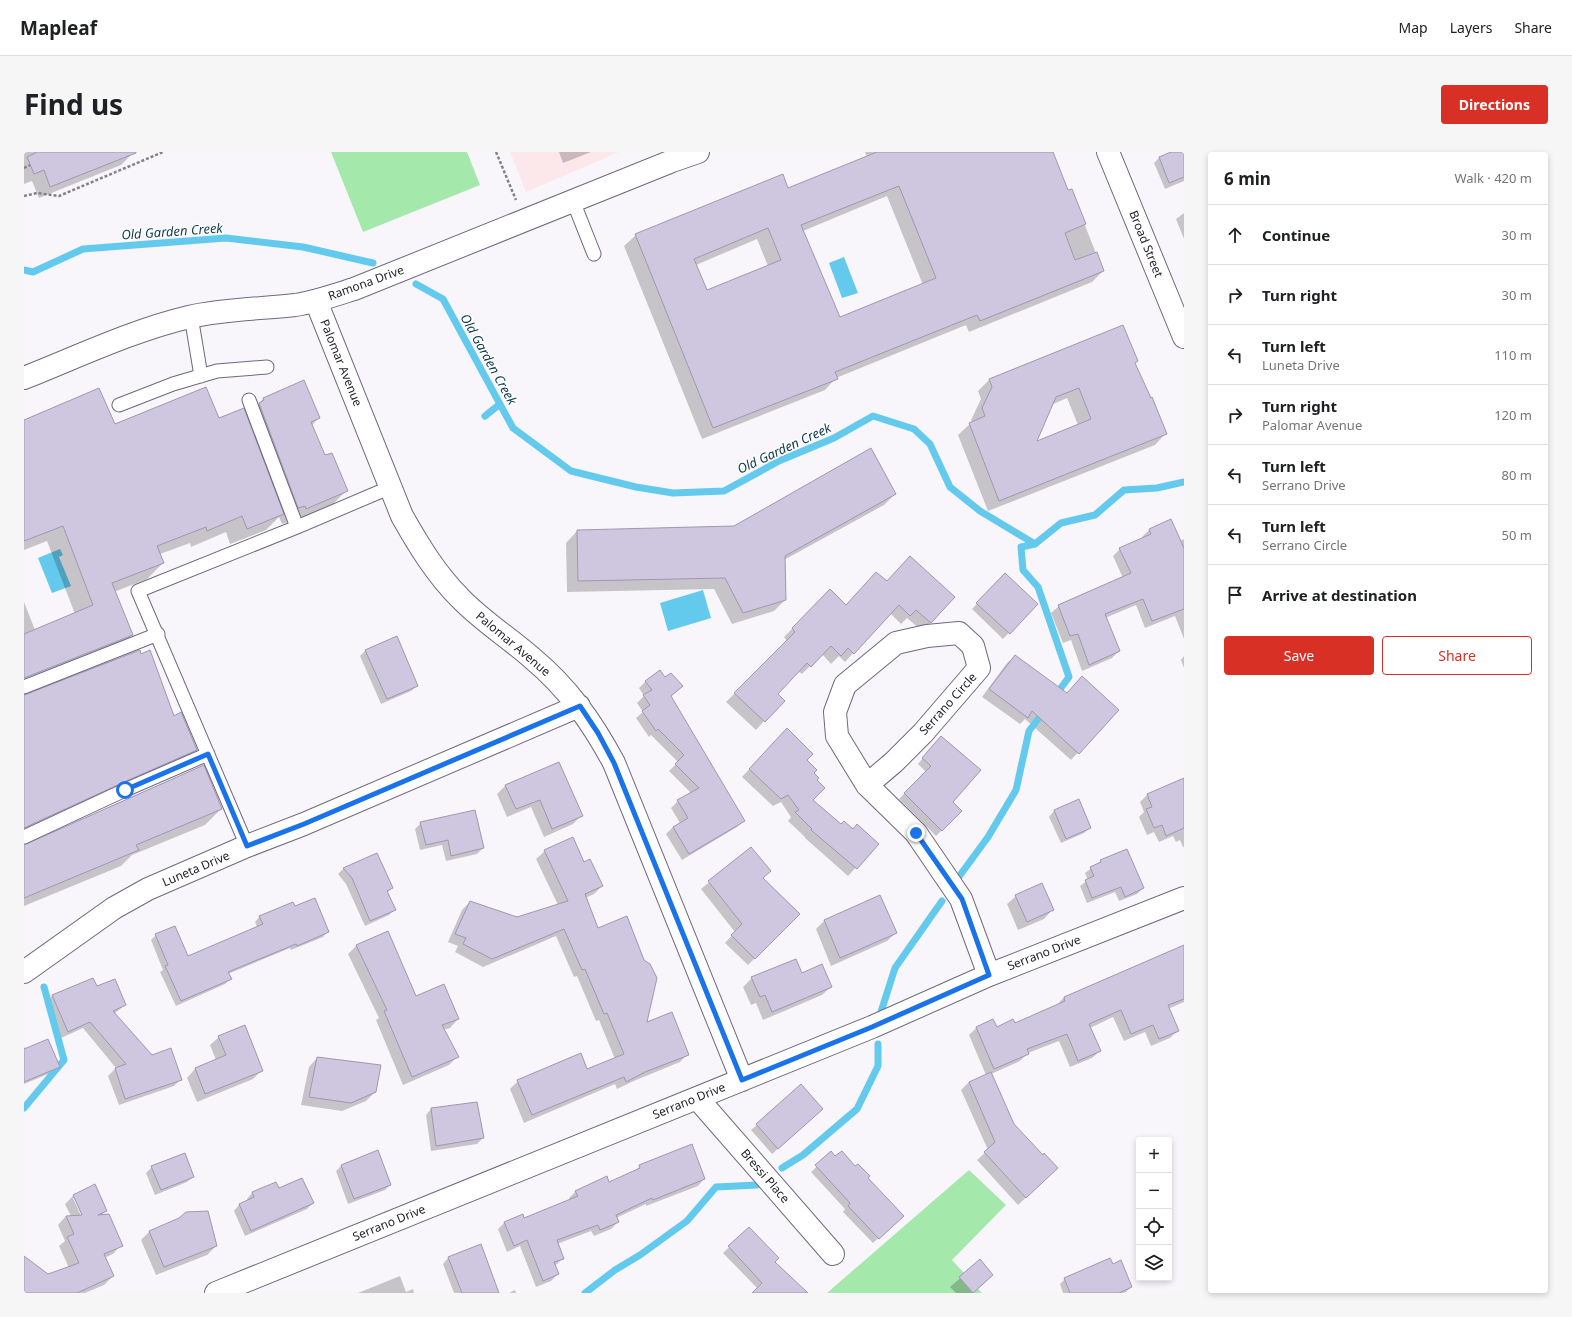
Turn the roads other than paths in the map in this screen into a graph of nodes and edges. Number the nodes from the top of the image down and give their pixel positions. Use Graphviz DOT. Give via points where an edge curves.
graph roads {
  1 [pos="698,152"];
  2 [pos="1108,152"];
  3 [pos="573,202"];
  4 [pos="594,254"];
  5 [pos="316,301"];
  6 [pos="191,316"];
  7 [pos="1184,337"];
  8 [pos="267,367"];
  9 [pos="201,376"];
  10 [pos="24,378"];
  11 [pos="249,400"];
  12 [pos="119,406"];
  13 [pos="391,487"];
  14 [pos="297,527"];
  15 [pos="158,634"];
  16 [pos="24,687"];
  17 [pos="580,706"];
  18 [pos="208,754"];
  19 [pos="868,785"];
  20 [pos="24,837"];
  21 [pos="247,846"];
  22 [pos="1184,898"];
  23 [pos="24,972"];
  24 [pos="989,975"];
  25 [pos="742,1080"];
  26 [pos="697,1098"];
  27 [pos="834,1254"];
  28 [pos="216,1293"];
  1 -- 3 [label="street, Ramona Drive"];
  2 -- 7 [label="street, Broad Street"];
  3 -- 4 [label="lane"];
  3 -- 5 [label="street, Ramona Drive" via="354,289"];
  5 -- 6 [label="street, Ramona Drive"];
  5 -- 13 [label="street, Palomar Avenue"];
  6 -- 9 [label="lane"];
  6 -- 10 [label="street, Ramona Drive" via="156,326"];
  8 -- 9 [label="lane" via="217,371"];
  9 -- 12 [label="lane" via="173,384"];
  11 -- 14 [label="lane"];
  13 -- 14 [label="lane"];
  13 -- 17 [label="street, Palomar Avenue" via="402,516 437,573 483,620 557,680"];
  14 -- 15 [label="lane" via="138,591"];
  15 -- 16 [label="lane"];
  15 -- 18 [label="lane"];
  17 -- 21 [label="street, Luneta Drive"];
  17 -- 25 [label="street, Palomar Avenue" via="614,763"];
  18 -- 20 [label="lane"];
  18 -- 21 [label="lane"];
  19 -- 19 [label="street, Serrano Circle" via="837,736 835,712 845,685 896,643 927,636 959,633 973,646 979,668 922,733"];
  19 -- 24 [label="street, Serrano Circle" via="916,833 962,899"];
  21 -- 23 [label="street, Luneta Drive" via="114,908"];
  22 -- 24 [label="street, Serrano Drive"];
  24 -- 25 [label="street, Serrano Drive" via="872,1027"];
  25 -- 26 [label="street, Serrano Drive"];
  26 -- 27 [label="street, Bressi Place"];
  26 -- 28 [label="street, Serrano Drive"];
}
